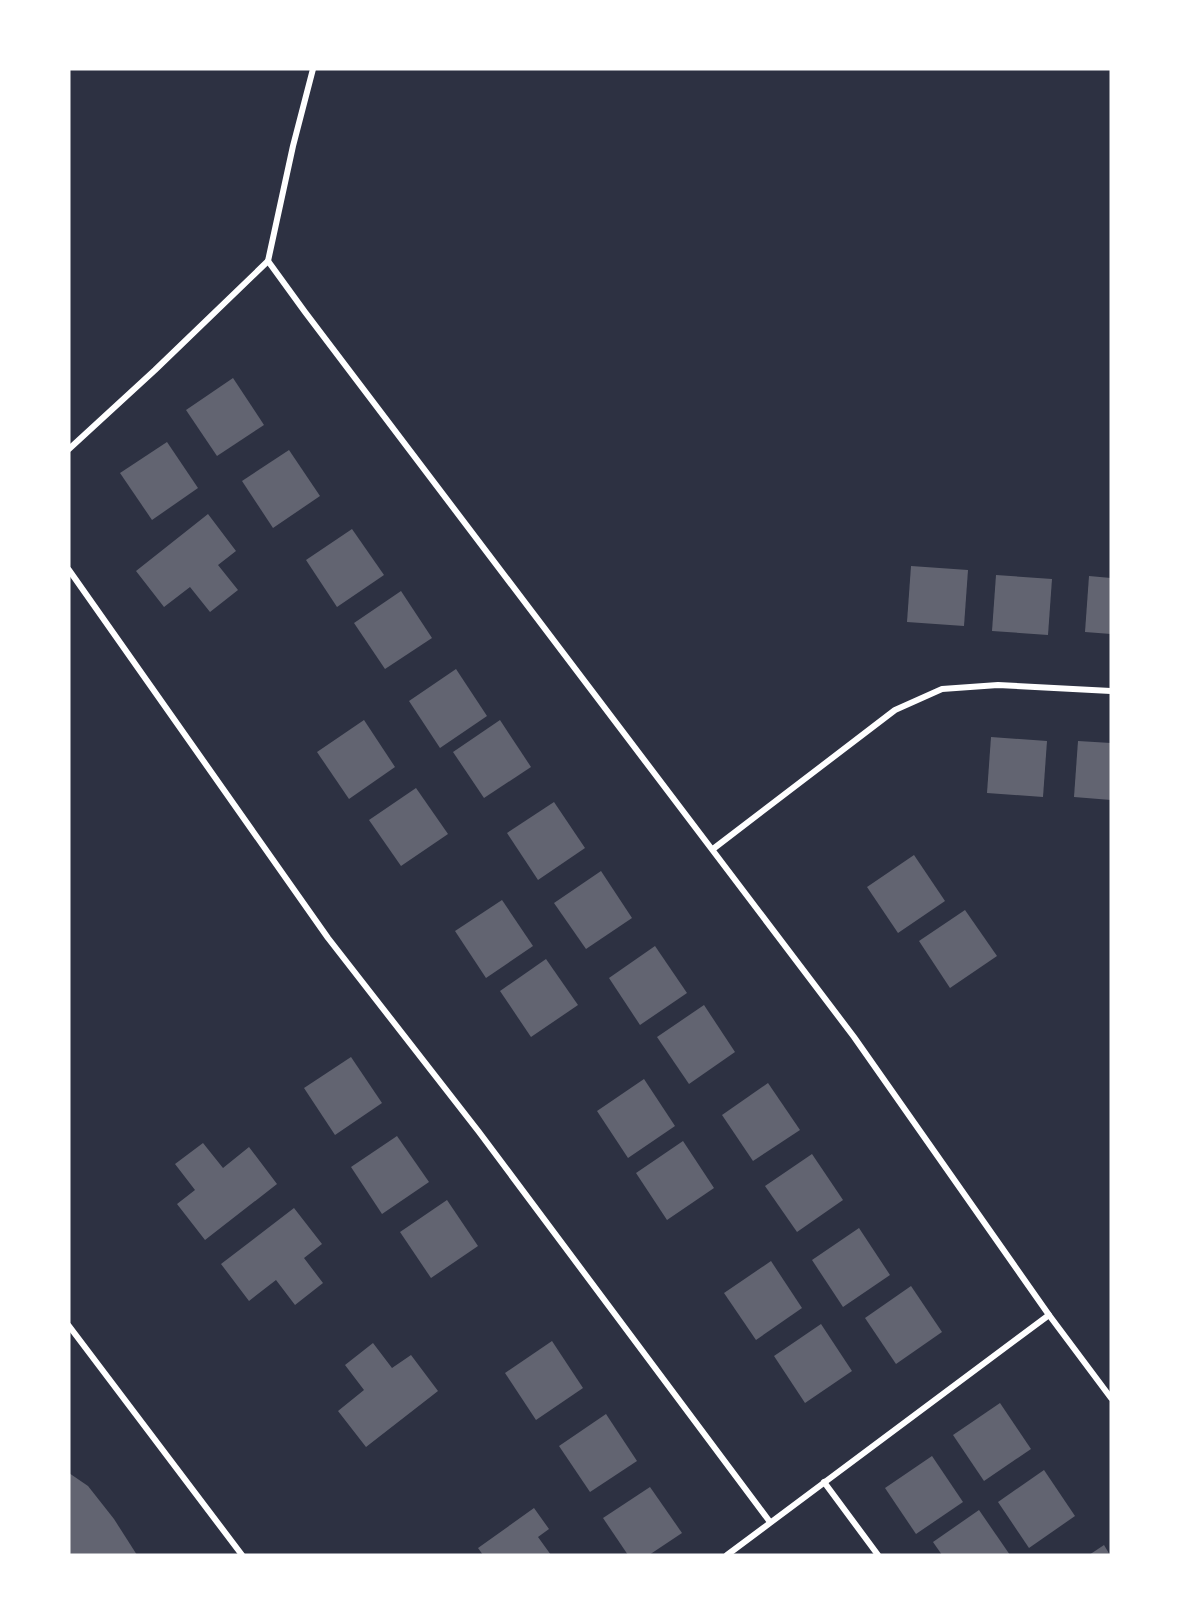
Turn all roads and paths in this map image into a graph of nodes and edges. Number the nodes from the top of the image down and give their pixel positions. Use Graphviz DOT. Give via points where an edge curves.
graph roads {
  1 [pos="313,69"];
  2 [pos="268,261"];
  3 [pos="69,449"];
  4 [pos="69,570"];
  5 [pos="1111,691"];
  6 [pos="713,849"];
  7 [pos="1049,1315"];
  8 [pos="69,1326"];
  9 [pos="1111,1398"];
  10 [pos="824,1482"];
  11 [pos="770,1522"];
  12 [pos="242,1555"];
  13 [pos="727,1555"];
  14 [pos="878,1555"];
  1 -- 2 [label="street"];
  2 -- 3 [label="street"];
  2 -- 6 [label="street"];
  4 -- 11 [label="street" via="328,938 479,1132"];
  5 -- 6 [label="street" via="998,685 942,689 895,710"];
  6 -- 7 [label="street" via="854,1037"];
  7 -- 9 [label="street"];
  7 -- 10 [label="street"];
  8 -- 12 [label="street"];
  10 -- 11 [label="street"];
  10 -- 14 [label="street"];
  11 -- 13 [label="street"];
}
